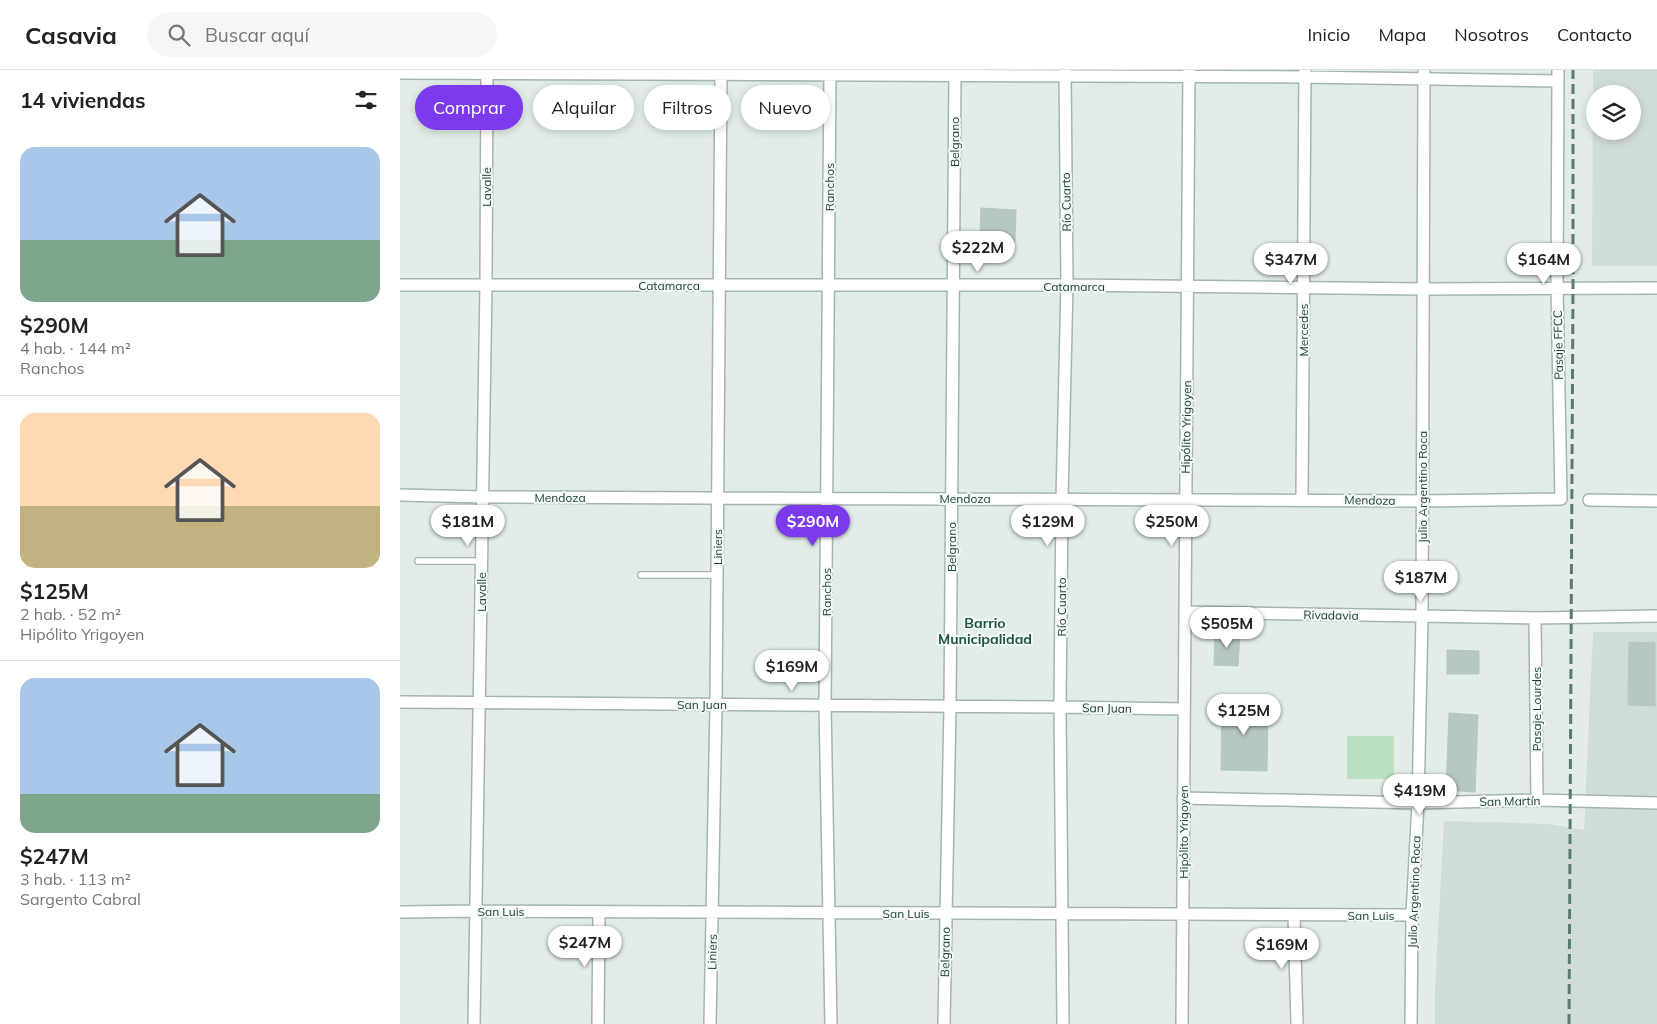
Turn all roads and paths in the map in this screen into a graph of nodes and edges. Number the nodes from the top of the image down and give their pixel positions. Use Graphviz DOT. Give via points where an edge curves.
graph roads {
  1 [pos="487,72"];
  2 [pos="600,72"];
  3 [pos="721,72"];
  4 [pos="830,72"];
  5 [pos="400,73"];
  6 [pos="955,73"];
  7 [pos="1065,73"];
  8 [pos="1189,73"];
  9 [pos="1305,73"];
  10 [pos="1424,75"];
  11 [pos="1558,75"];
  12 [pos="400,285"];
  13 [pos="486,285"];
  14 [pos="1067,285"];
  15 [pos="719,286"];
  16 [pos="828,286"];
  17 [pos="953,286"];
  18 [pos="1187,287"];
  19 [pos="1304,288"];
  20 [pos="1557,288"];
  21 [pos="1657,288"];
  22 [pos="1423,289"];
  23 [pos="400,495"];
  24 [pos="482,497"];
  25 [pos="718,498"];
  26 [pos="827,498"];
  27 [pos="951,498"];
  28 [pos="1062,499"];
  29 [pos="1185,499"];
  30 [pos="1561,499"];
  31 [pos="1302,500"];
  32 [pos="1589,500"];
  33 [pos="1422,501"];
  34 [pos="1657,501"];
  35 [pos="418,561"];
  36 [pos="481,561"];
  37 [pos="642,574"];
  38 [pos="717,575"];
  39 [pos="1184,612"];
  40 [pos="1422,616"];
  41 [pos="1657,616"];
  42 [pos="1536,618"];
  43 [pos="400,702"];
  44 [pos="480,703"];
  45 [pos="716,704"];
  46 [pos="825,705"];
  47 [pos="950,706"];
  48 [pos="1060,707"];
  49 [pos="1184,710"];
  50 [pos="1183,798"];
  51 [pos="1537,800"];
  52 [pos="1418,803"];
  53 [pos="1657,803"];
  54 [pos="476,911"];
  55 [pos="400,912"];
  56 [pos="599,912"];
  57 [pos="712,912"];
  58 [pos="946,913"];
  59 [pos="830,914"];
  60 [pos="1062,914"];
  61 [pos="1182,914"];
  62 [pos="1294,915"];
  63 [pos="1412,915"];
  64 [pos="474,1024"];
  65 [pos="598,1024"];
  66 [pos="710,1024"];
  67 [pos="831,1024"];
  68 [pos="944,1024"];
  69 [pos="1063,1024"];
  70 [pos="1182,1024"];
  71 [pos="1297,1024"];
  72 [pos="1411,1024"];
  1 -- 2 [label="street"];
  1 -- 5 [label="street"];
  1 -- 13 [label="street, Lavalle"];
  2 -- 3 [label="street"];
  3 -- 4 [label="street"];
  3 -- 15 [label="street, Liniers"];
  4 -- 6 [label="street"];
  4 -- 16 [label="street, Ranchos"];
  6 -- 7 [label="street"];
  6 -- 17 [label="street, Belgrano"];
  7 -- 8 [label="street"];
  7 -- 14 [label="street, Río Cuarto"];
  8 -- 9 [label="street"];
  8 -- 18 [label="street, Hipólito Yrigoyen"];
  9 -- 10 [label="street"];
  9 -- 19 [label="street, Mercedes"];
  10 -- 11 [label="street"];
  10 -- 22 [label="street, Julio Argentino Roca"];
  11 -- 20 [label="street, Pasaje FFCC"];
  12 -- 13 [label="street, Catamarca"];
  13 -- 15 [label="street, Catamarca"];
  13 -- 24 [label="street, Lavalle"];
  14 -- 17 [label="street, Catamarca"];
  14 -- 18 [label="street, Catamarca"];
  14 -- 28 [label="street, Río Cuarto"];
  15 -- 16 [label="street, Catamarca"];
  15 -- 25 [label="street, Liniers"];
  16 -- 17 [label="street, Catamarca"];
  16 -- 26 [label="street, Ranchos"];
  17 -- 27 [label="street, Belgrano"];
  18 -- 19 [label="street, Catamarca"];
  18 -- 29 [label="street, Hipólito Yrigoyen"];
  19 -- 22 [label="street, Catamarca"];
  19 -- 31 [label="street, Mercedes"];
  20 -- 21 [label="street, Catamarca"];
  20 -- 22 [label="street, Catamarca"];
  20 -- 30 [label="street, Pasaje FFCC"];
  22 -- 33 [label="street, Julio Argentino Roca"];
  23 -- 24 [label="street, Mendoza"];
  24 -- 25 [label="street, Mendoza"];
  24 -- 36 [label="street, Lavalle"];
  25 -- 26 [label="street, Mendoza"];
  25 -- 38 [label="street, Liniers"];
  26 -- 27 [label="street, Mendoza"];
  26 -- 46 [label="street, Ranchos"];
  27 -- 28 [label="street, Mendoza"];
  27 -- 47 [label="street, Belgrano"];
  28 -- 29 [label="street, Mendoza"];
  28 -- 48 [label="street, Río Cuarto"];
  29 -- 31 [label="street, Mendoza"];
  29 -- 39 [label="street, Hipólito Yrigoyen"];
  30 -- 33 [label="street, Mendoza"];
  31 -- 33 [label="street, Mendoza"];
  32 -- 34 [label="street"];
  33 -- 40 [label="street, Julio Argentino Roca"];
  35 -- 36 [label="lane"];
  36 -- 44 [label="street, Lavalle"];
  37 -- 38 [label="lane"];
  38 -- 45 [label="street, Liniers"];
  39 -- 40 [label="street, Rivadavia"];
  39 -- 49 [label="street, Hipólito Yrigoyen"];
  40 -- 42 [label="street, Rivadavia"];
  40 -- 52 [label="street, Julio Argentino Roca"];
  41 -- 42 [label="street, Rivadavia"];
  42 -- 51 [label="street, Pasaje Lourdes"];
  43 -- 44 [label="street, San Juan"];
  44 -- 45 [label="street, San Juan"];
  44 -- 54 [label="street, Lavalle"];
  45 -- 46 [label="street, San Juan"];
  45 -- 57 [label="street, Liniers"];
  46 -- 47 [label="street, San Juan"];
  46 -- 59 [label="street, Ranchos"];
  47 -- 48 [label="street, San Juan"];
  47 -- 58 [label="street, Belgrano"];
  48 -- 49 [label="street, San Juan"];
  48 -- 60 [label="street, Río Cuarto"];
  49 -- 50 [label="street, Hipólito Yrigoyen"];
  50 -- 52 [label="street, San Martín"];
  50 -- 61 [label="street, Hipólito Yrigoyen"];
  51 -- 52 [label="street, San Martín"];
  51 -- 53 [label="street, San Martín"];
  52 -- 63 [label="street, Julio Argentino Roca"];
  54 -- 55 [label="street, San Luis"];
  54 -- 56 [label="street, San Luis"];
  54 -- 64 [label="street, Lavalle"];
  56 -- 57 [label="street, San Luis"];
  56 -- 65 [label="street"];
  57 -- 59 [label="street, San Luis"];
  57 -- 66 [label="street, Liniers"];
  58 -- 59 [label="street, San Luis"];
  58 -- 60 [label="street, San Luis"];
  58 -- 68 [label="street, Belgrano"];
  59 -- 67 [label="street, Ranchos"];
  60 -- 61 [label="street, San Luis"];
  60 -- 69 [label="street, Río Cuarto"];
  61 -- 62 [label="street, San Luis"];
  61 -- 70 [label="street, Hipólito Yrigoyen"];
  62 -- 63 [label="street, San Luis"];
  62 -- 71 [label="street"];
  63 -- 72 [label="street, Julio Argentino Roca"];
}
